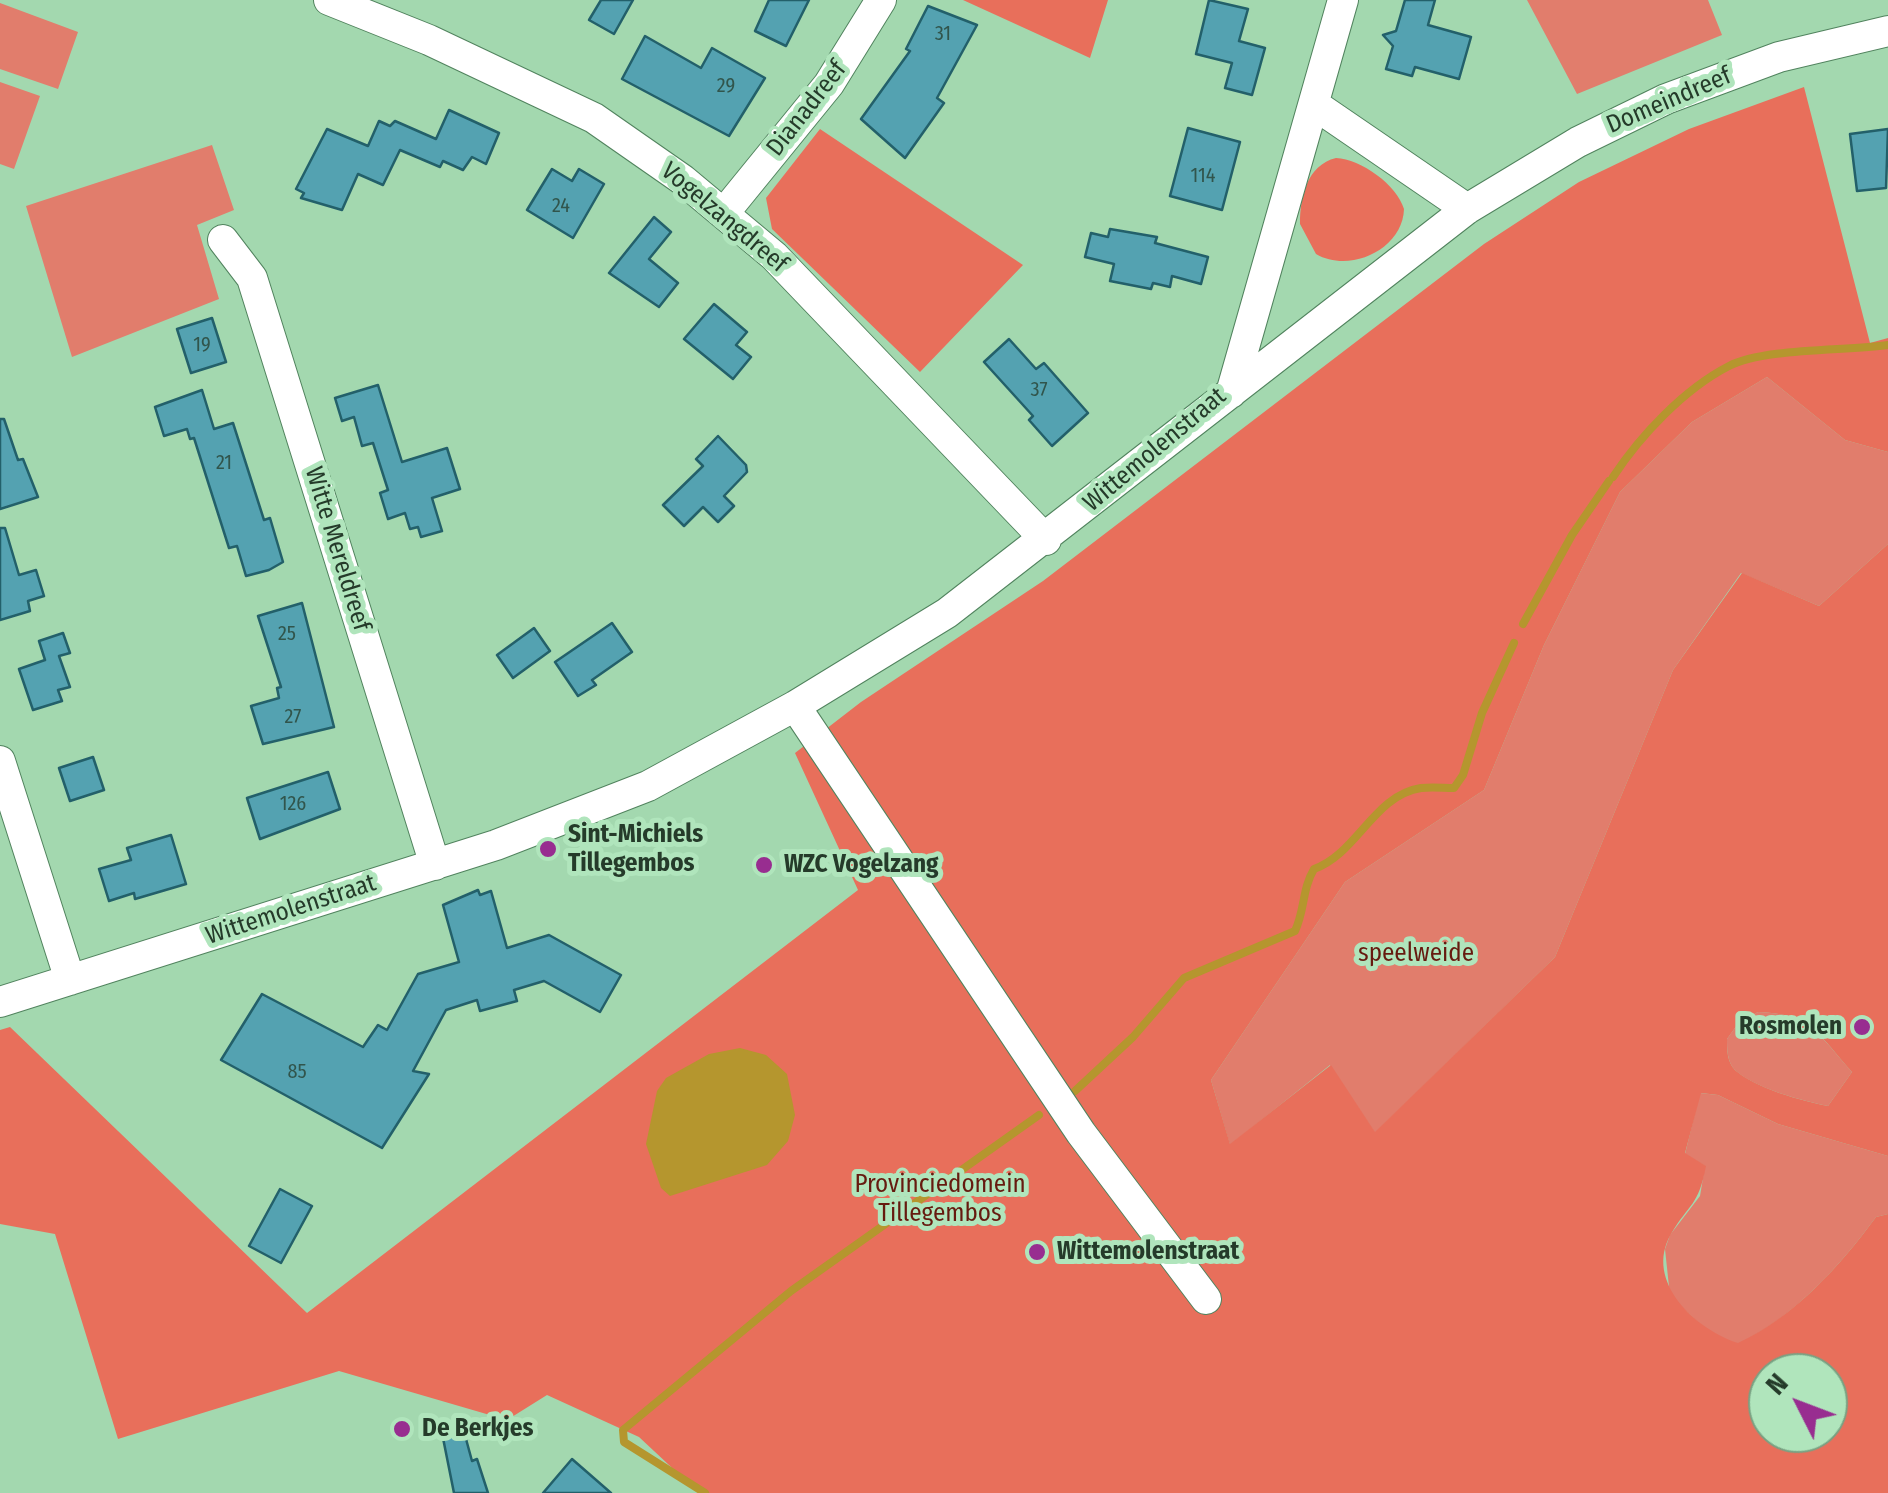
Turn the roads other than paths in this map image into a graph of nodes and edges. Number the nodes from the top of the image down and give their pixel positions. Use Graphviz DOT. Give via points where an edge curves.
graph roads {
  1 [pos="328,0"];
  2 [pos="881,0"];
  3 [pos="1343,0"];
  4 [pos="1888,30"];
  5 [pos="1315,104"];
  6 [pos="1467,209"];
  7 [pos="724,213"];
  8 [pos="224,240"];
  9 [pos="1231,393"];
  10 [pos="1046,540"];
  11 [pos="795,706"];
  12 [pos="0,761"];
  13 [pos="436,865"];
  14 [pos="70,980"];
  15 [pos="0,1002"];
  16 [pos="1206,1299"];
  1 -- 7 [label="street, Vogelzangdreef" via="594,118"];
  2 -- 7 [label="street, Dianadreef" via="829,84"];
  3 -- 5 [label="street, Wittemolenstraat"];
  4 -- 6 [label="street, Domeindreef" via="1779,57 1666,99"];
  5 -- 6 [label="street"];
  5 -- 9 [label="street, Wittemolenstraat"];
  6 -- 9 [label="street, Domeindreef"];
  7 -- 10 [label="street, Vogelzangdreef" via="864,346"];
  8 -- 13 [label="street, Witte Mereldreef" via="252,278"];
  9 -- 10 [label="street, Wittemolenstraat"];
  10 -- 11 [label="street, Wittemolenstraat" via="947,613"];
  11 -- 13 [label="street, Wittemolenstraat" via="648,786"];
  11 -- 16 [label="street" via="975,979"];
  12 -- 14 [label="street"];
  13 -- 14 [label="street, Wittemolenstraat"];
  14 -- 15 [label="street, Wittemolenstraat"];
}
